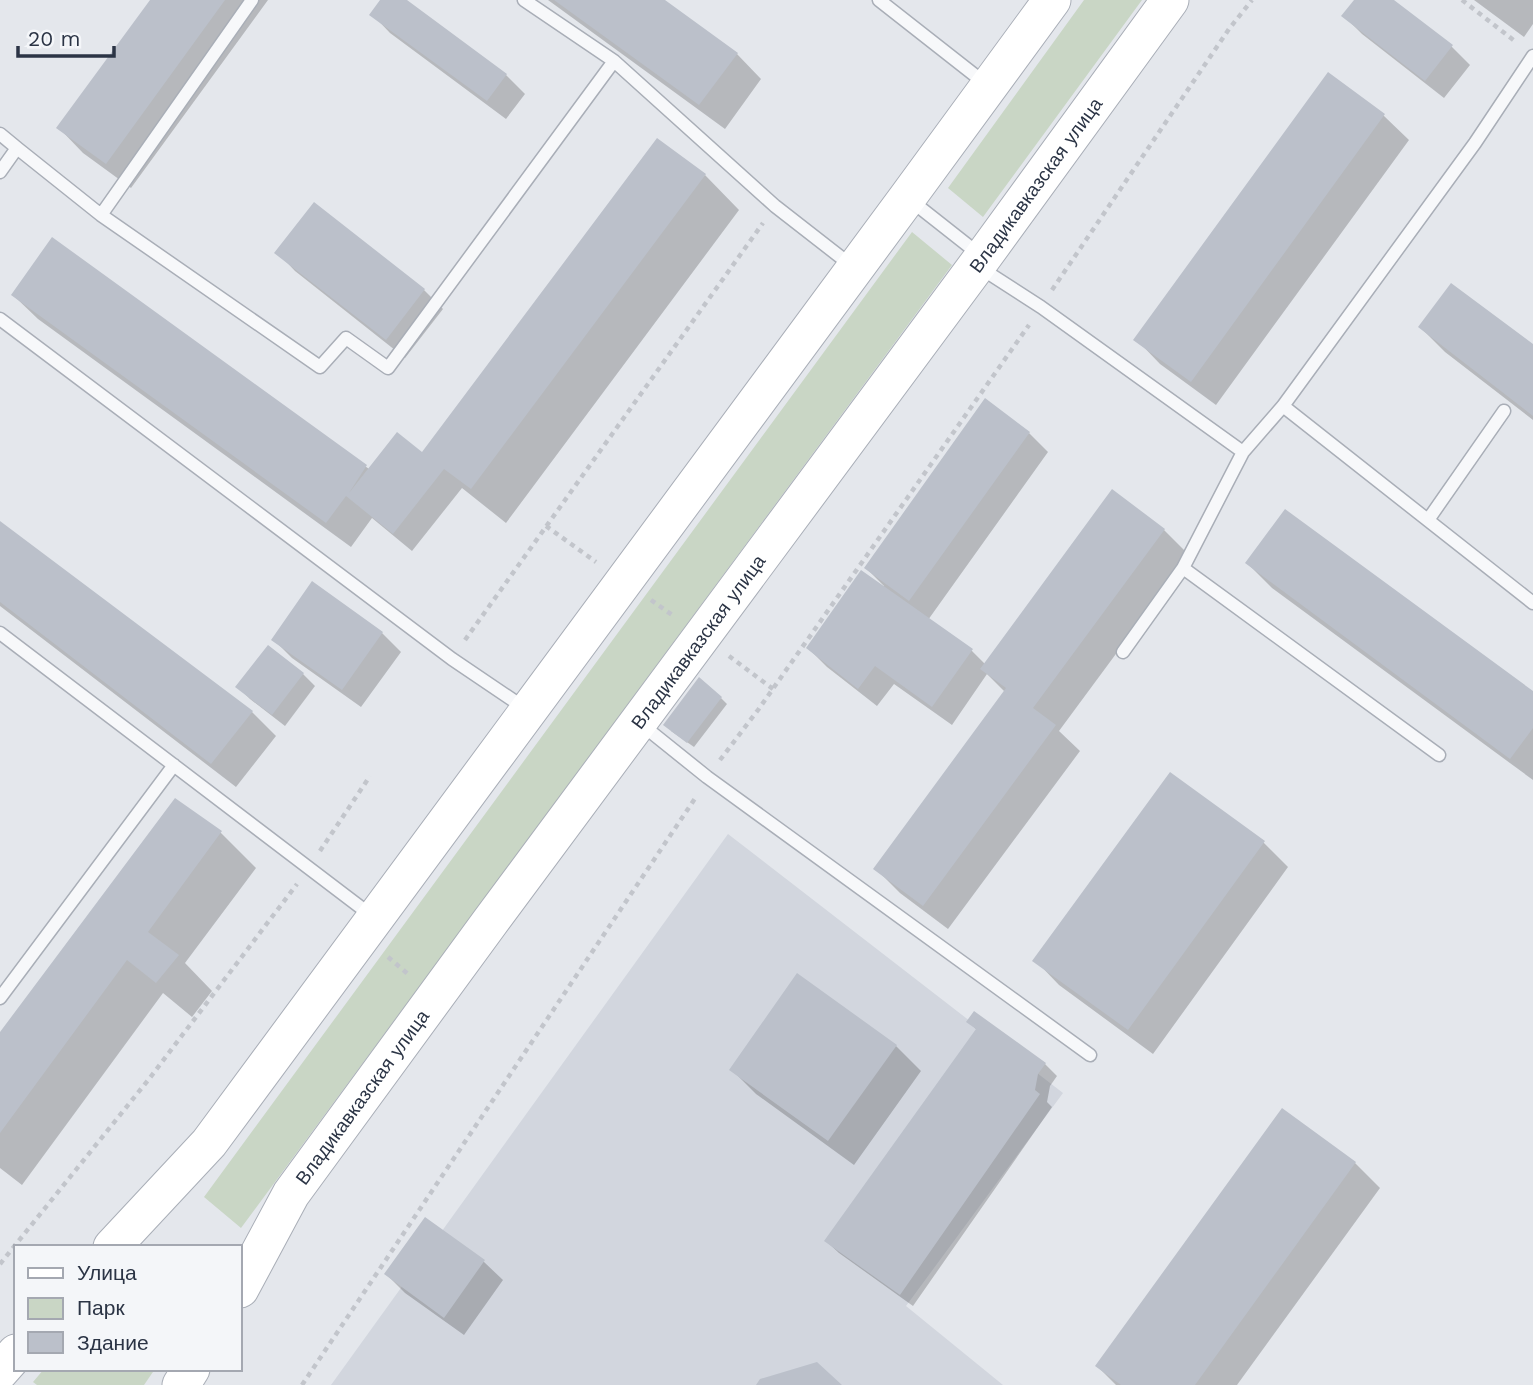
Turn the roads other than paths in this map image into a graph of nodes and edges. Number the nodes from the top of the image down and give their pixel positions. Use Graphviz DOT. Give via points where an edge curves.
graph roads {
  1 [pos="252,0"];
  2 [pos="524,0"];
  3 [pos="879,0"];
  4 [pos="1052,0"];
  5 [pos="1170,0"];
  6 [pos="1528,52"];
  7 [pos="614,61"];
  8 [pos="989,86"];
  9 [pos="0,134"];
  10 [pos="18,148"];
  11 [pos="0,172"];
  12 [pos="907,198"];
  13 [pos="101,215"];
  14 [pos="979,261"];
  15 [pos="856,268"];
  16 [pos="0,320"];
  17 [pos="1283,406"];
  18 [pos="1504,411"];
  19 [pos="1243,452"];
  20 [pos="1428,520"];
  21 [pos="1183,568"];
  22 [pos="1533,603"];
  23 [pos="0,633"];
  24 [pos="1123,652"];
  25 [pos="529,711"];
  26 [pos="638,722"];
  27 [pos="1439,755"];
  28 [pos="174,765"];
  29 [pos="375,918"];
  30 [pos="0,998"];
  31 [pos="1090,1055"];
  32 [pos="113,1245"];
  33 [pos="242,1285"];
  34 [pos="14,1355"];
  35 [pos="0,1371"];
  1 -- 13 [label="lane"];
  2 -- 7 [label="lane"];
  3 -- 8 [label="lane"];
  4 -- 8 [label="main road"];
  5 -- 14 [label="main road, Владикавказская улица"];
  6 -- 17 [label="lane" via="1475,143"];
  7 -- 13 [label="lane" via="388,368 346,338 320,367"];
  7 -- 15 [label="lane" via="775,206"];
  8 -- 12 [label="main road"];
  9 -- 10 [label="lane"];
  10 -- 11 [label="lane"];
  10 -- 13 [label="lane"];
  12 -- 14 [label="lane"];
  12 -- 15 [label="main road"];
  14 -- 19 [label="lane"];
  14 -- 26 [label="main road, Владикавказская улица"];
  15 -- 25 [label="main road"];
  16 -- 25 [label="lane" via="452,659"];
  17 -- 19 [label="lane"];
  17 -- 20 [label="lane"];
  18 -- 20 [label="lane"];
  19 -- 21 [label="lane"];
  20 -- 22 [label="lane"];
  21 -- 24 [label="lane"];
  21 -- 27 [label="lane"];
  23 -- 28 [label="lane"];
  25 -- 29 [label="main road"];
  26 -- 31 [label="lane"];
  26 -- 33 [label="main road, Владикавказская улица" via="291,1194"];
  28 -- 29 [label="lane"];
  28 -- 30 [label="lane"];
  29 -- 32 [label="main road" via="209,1143"];
  34 -- 35 [label="main road"];
}
